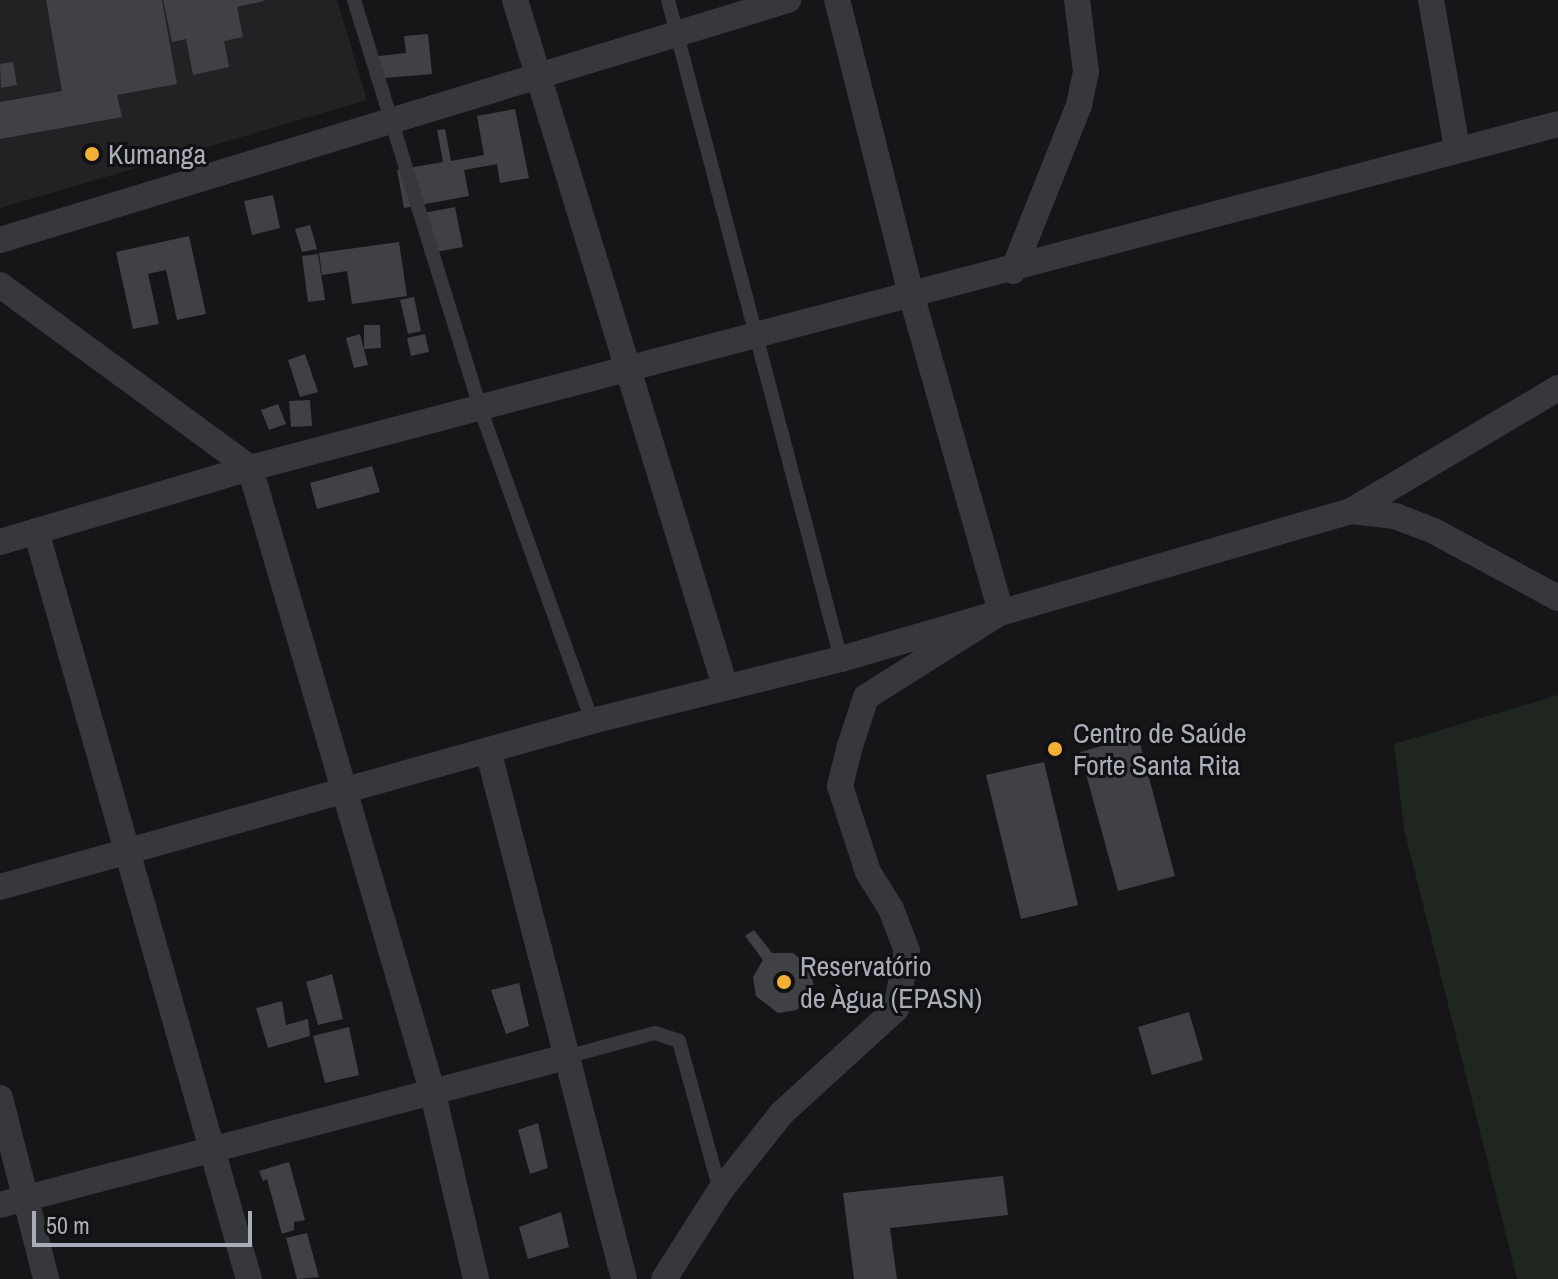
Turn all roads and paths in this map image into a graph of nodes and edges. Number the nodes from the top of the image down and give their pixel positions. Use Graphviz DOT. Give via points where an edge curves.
graph roads {
  1 [pos="354,0"];
  2 [pos="515,0"];
  3 [pos="668,0"];
  4 [pos="788,0"];
  5 [pos="837,0"];
  6 [pos="1077,0"];
  7 [pos="1431,0"];
  8 [pos="677,34"];
  9 [pos="536,77"];
  10 [pos="390,121"];
  11 [pos="1558,124"];
  12 [pos="1457,147"];
  13 [pos="0,240"];
  14 [pos="1013,271"];
  15 [pos="0,285"];
  16 [pos="912,298"];
  17 [pos="757,336"];
  18 [pos="625,372"];
  19 [pos="1558,388"];
  20 [pos="480,408"];
  21 [pos="250,468"];
  22 [pos="1351,511"];
  23 [pos="36,531"];
  24 [pos="0,542"];
  25 [pos="1558,598"];
  26 [pos="1001,612"];
  27 [pos="841,659"];
  28 [pos="725,686"];
  29 [pos="592,721"];
  30 [pos="488,750"];
  31 [pos="343,790"];
  32 [pos="124,851"];
  33 [pos="0,887"];
  34 [pos="566,1057"];
  35 [pos="433,1094"];
  36 [pos="0,1098"];
  37 [pos="212,1153"];
  38 [pos="720,1191"];
  39 [pos="26,1197"];
  40 [pos="0,1205"];
  41 [pos="46,1279"];
  42 [pos="249,1279"];
  43 [pos="476,1279"];
  44 [pos="624,1279"];
  45 [pos="664,1279"];
  1 -- 10 [label="lane"];
  2 -- 9 [label="street"];
  3 -- 8 [label="lane"];
  4 -- 8 [label="street"];
  5 -- 16 [label="street"];
  6 -- 14 [label="street" via="1086,72 1079,105"];
  7 -- 12 [label="street"];
  8 -- 9 [label="street"];
  8 -- 17 [label="lane"];
  9 -- 10 [label="street"];
  9 -- 18 [label="street"];
  10 -- 13 [label="street"];
  10 -- 20 [label="lane"];
  11 -- 12 [label="street"];
  12 -- 14 [label="street"];
  14 -- 16 [label="street"];
  15 -- 21 [label="street"];
  16 -- 17 [label="street"];
  16 -- 26 [label="street"];
  17 -- 18 [label="street"];
  17 -- 27 [label="lane"];
  18 -- 20 [label="street"];
  18 -- 28 [label="street"];
  19 -- 22 [label="street"];
  20 -- 21 [label="street"];
  20 -- 29 [label="lane"];
  21 -- 23 [label="street"];
  21 -- 31 [label="street"];
  22 -- 25 [label="street" via="1395,516 1432,530"];
  22 -- 26 [label="street"];
  23 -- 24 [label="street"];
  23 -- 32 [label="street"];
  26 -- 27 [label="street"];
  26 -- 38 [label="street" via="866,697 840,786 868,872 891,909 907,951 896,1009 782,1113"];
  27 -- 28 [label="street"];
  28 -- 29 [label="street"];
  29 -- 30 [label="street"];
  30 -- 31 [label="street"];
  30 -- 34 [label="street"];
  31 -- 32 [label="street"];
  31 -- 35 [label="street"];
  32 -- 33 [label="street"];
  32 -- 37 [label="street"];
  34 -- 35 [label="street"];
  34 -- 38 [label="lane" via="655,1033 679,1041"];
  34 -- 44 [label="street"];
  35 -- 37 [label="street"];
  35 -- 43 [label="street"];
  36 -- 39 [label="street"];
  37 -- 39 [label="street"];
  37 -- 42 [label="street"];
  38 -- 45 [label="street"];
  39 -- 40 [label="street"];
  39 -- 41 [label="street"];
}
